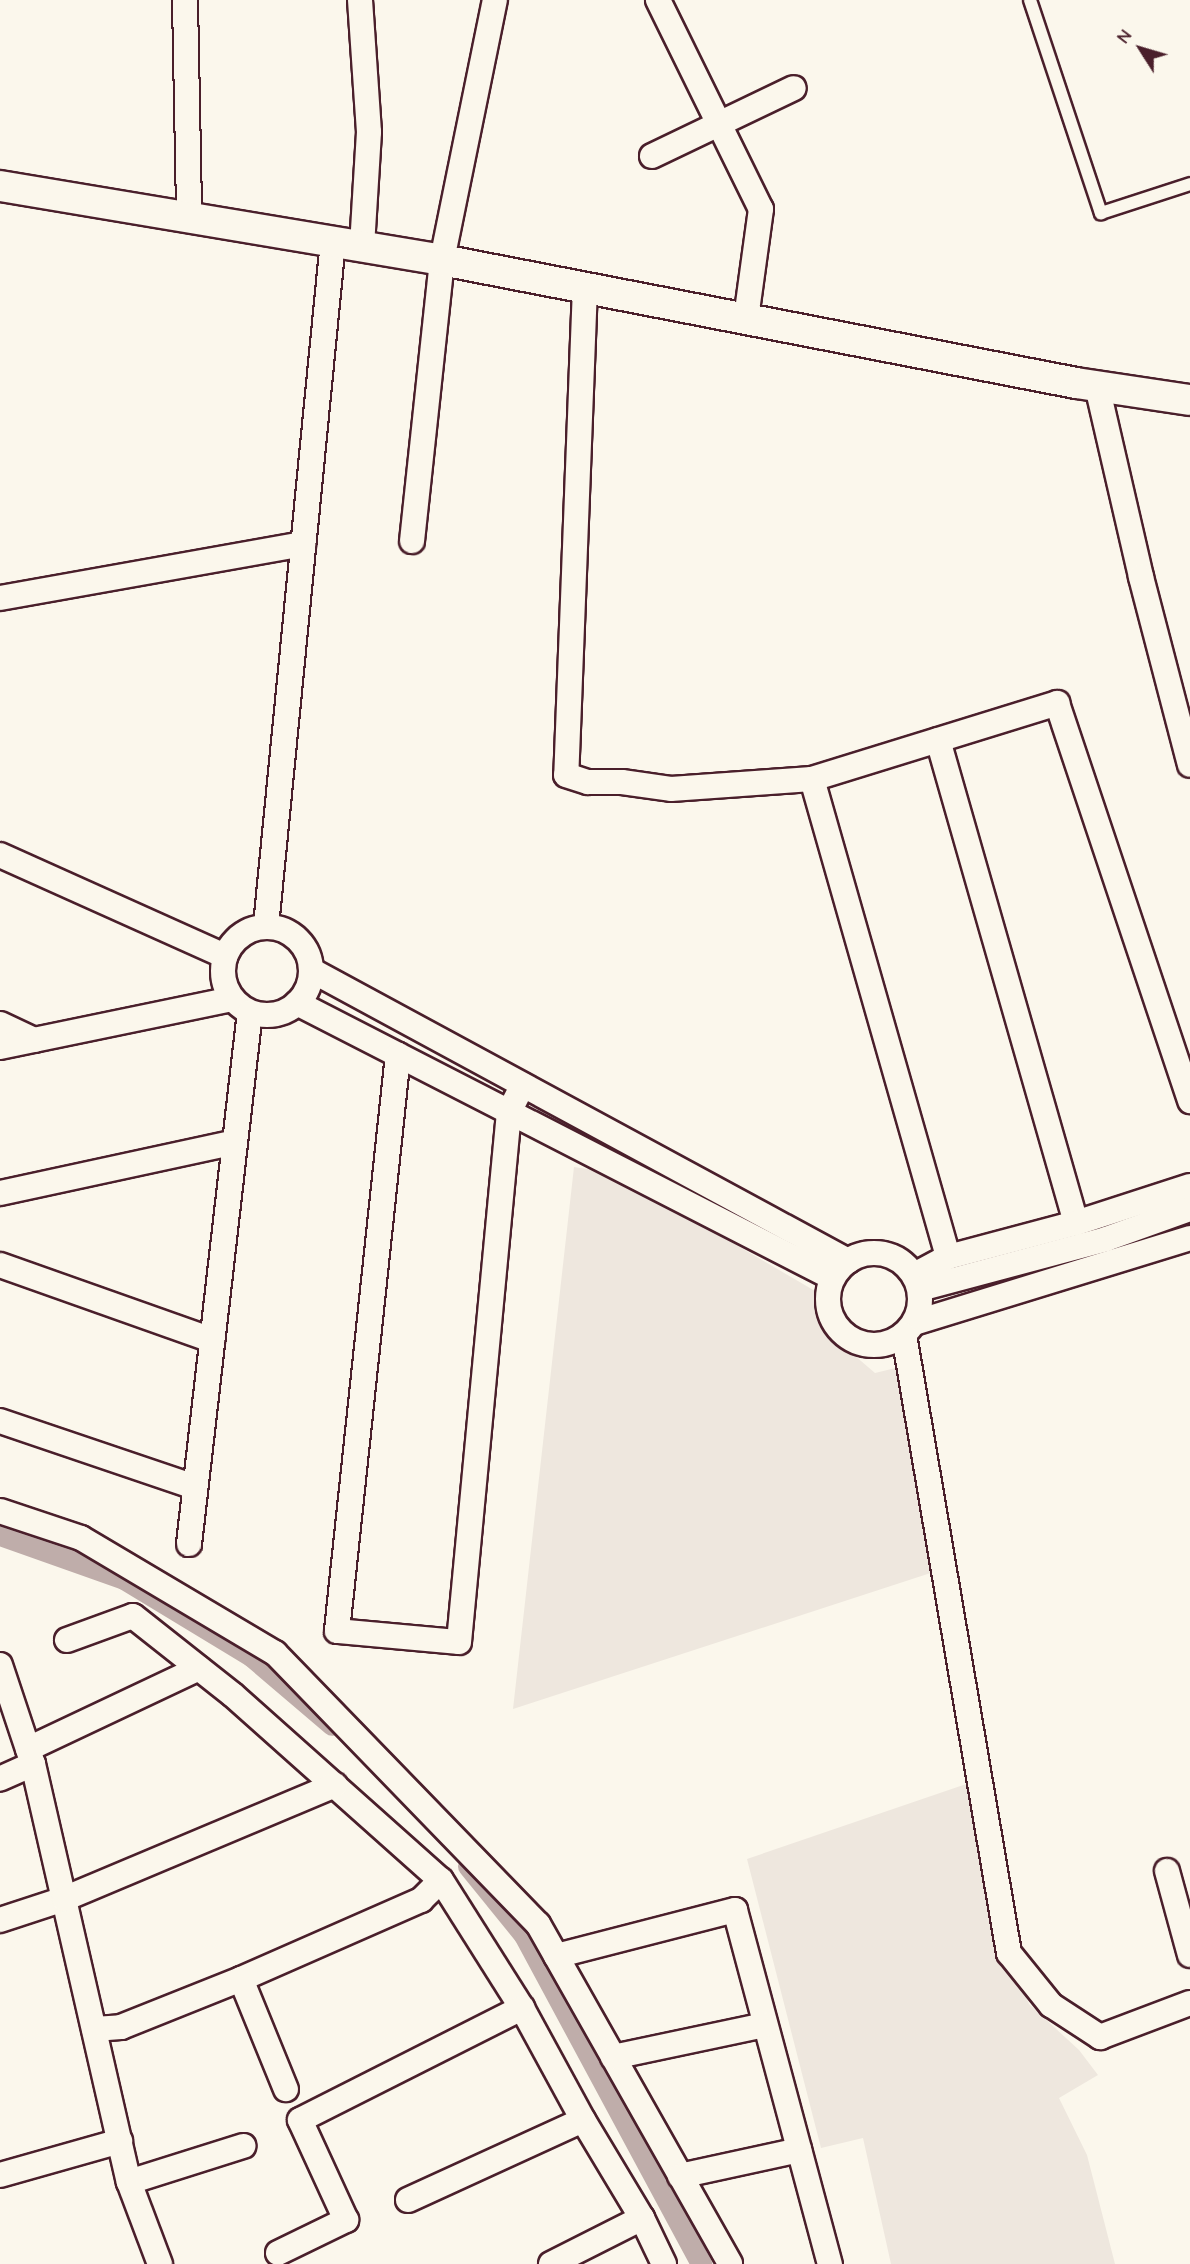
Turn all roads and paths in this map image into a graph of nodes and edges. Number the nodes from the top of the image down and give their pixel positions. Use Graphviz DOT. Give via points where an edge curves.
graph roads {
  1 [pos="185,0"];
  2 [pos="360,0"];
  3 [pos="495,0"];
  4 [pos="658,0"];
  5 [pos="1030,0"];
  6 [pos="794,88"];
  7 [pos="719,125"];
  8 [pos="652,156"];
  9 [pos="1190,184"];
  10 [pos="0,186"];
  11 [pos="188,218"];
  12 [pos="333,242"];
  13 [pos="362,248"];
  14 [pos="442,261"];
  15 [pos="585,287"];
  16 [pos="746,318"];
  17 [pos="1097,386"];
  18 [pos="1190,400"];
  19 [pos="412,541"];
  20 [pos="303,544"];
  21 [pos="0,598"];
  22 [pos="938,740"];
  23 [pos="1190,765"];
  24 [pos="811,779"];
  25 [pos="0,855"];
  26 [pos="267,926"];
  27 [pos="225,956"];
  28 [pos="311,970"];
  29 [pos="363,998"];
  30 [pos="297,1003"];
  31 [pos="241,1005"];
  32 [pos="0,1024"];
  33 [pos="348,1029"];
  34 [pos="34,1040"];
  35 [pos="0,1047"];
  36 [pos="398,1055"];
  37 [pos="523,1085"];
  38 [pos="1190,1101"];
  39 [pos="509,1112"];
  40 [pos="603,1128"];
  41 [pos="235,1142"];
  42 [pos="588,1153"];
  43 [pos="699,1180"];
  44 [pos="1190,1186"];
  45 [pos="0,1193"];
  46 [pos="687,1203"];
  47 [pos="1188,1217"];
  48 [pos="1076,1223"];
  49 [pos="1190,1238"];
  50 [pos="1109,1250"];
  51 [pos="947,1256"];
  52 [pos="0,1265"];
  53 [pos="840,1269"];
  54 [pos="917,1282"];
  55 [pos="909,1329"];
  56 [pos="212,1340"];
  57 [pos="0,1421"];
  58 [pos="195,1487"];
  59 [pos="0,1511"];
  60 [pos="189,1544"];
  61 [pos="67,1640"];
  62 [pos="0,1665"];
  63 [pos="199,1668"];
  64 [pos="30,1756"];
  65 [pos="0,1779"];
  66 [pos="335,1785"];
  67 [pos="1167,1871"];
  68 [pos="442,1880"];
  69 [pos="64,1899"];
  70 [pos="0,1920"];
  71 [pos="1190,1955"];
  72 [pos="556,1956"];
  73 [pos="241,1979"];
  74 [pos="1190,2003"];
  75 [pos="522,2008"];
  76 [pos="765,2025"];
  77 [pos="94,2029"];
  78 [pos="613,2057"];
  79 [pos="286,2090"];
  80 [pos="583,2120"];
  81 [pos="120,2141"];
  82 [pos="243,2146"];
  83 [pos="799,2150"];
  84 [pos="0,2175"];
  85 [pos="680,2176"];
  86 [pos="129,2182"];
  87 [pos="408,2200"];
  88 [pos="642,2218"];
  89 [pos="278,2253"];
  90 [pos="160,2264"];
  91 [pos="551,2264"];
  92 [pos="664,2264"];
  93 [pos="730,2264"];
  94 [pos="830,2264"];
  1 -- 11 [label="street"];
  2 -- 13 [label="street" via="369,132"];
  3 -- 14 [label="street"];
  4 -- 7 [label="street"];
  5 -- 9 [label="lane" via="1101,213"];
  6 -- 7 [label="street"];
  7 -- 8 [label="street"];
  7 -- 16 [label="street" via="761,209"];
  10 -- 11 [label="street"];
  11 -- 12 [label="street"];
  12 -- 13 [label="street"];
  12 -- 20 [label="street"];
  13 -- 14 [label="street"];
  14 -- 15 [label="street"];
  14 -- 19 [label="street"];
  15 -- 16 [label="street"];
  15 -- 24 [label="street" via="566,775 588,782 671,789"];
  16 -- 17 [label="street"];
  17 -- 18 [label="street"];
  17 -- 23 [label="street"];
  20 -- 21 [label="street"];
  20 -- 26 [label="street"];
  22 -- 24 [label="street"];
  22 -- 38 [label="street" via="1057,702"];
  22 -- 48 [label="street"];
  24 -- 51 [label="street"];
  25 -- 27 [label="street"];
  26 -- 27 [label="street" via="241,935"];
  26 -- 28 [label="street" via="293,934 303,944"];
  27 -- 31 [label="street" via="224,985"];
  28 -- 29 [label="street"];
  28 -- 30 [label="street" via="305,994"];
  29 -- 33 [label="street"];
  29 -- 37 [label="street"];
  30 -- 31 [label="street" via="271,1016"];
  30 -- 33 [label="street"];
  31 -- 34 [label="street"];
  31 -- 41 [label="street"];
  32 -- 34 [label="street"];
  33 -- 36 [label="street"];
  34 -- 35 [label="street"];
  36 -- 39 [label="street"];
  36 -- 39 [label="street" via="337,1631 459,1642"];
  37 -- 39 [label="street"];
  37 -- 40 [label="street"];
  39 -- 42 [label="street"];
  40 -- 42 [label="street"];
  40 -- 43 [label="street"];
  41 -- 45 [label="street"];
  41 -- 56 [label="street"];
  42 -- 46 [label="street"];
  43 -- 46 [label="street"];
  43 -- 53 [label="street"];
  44 -- 48 [label="street"];
  46 -- 53 [label="street"];
  47 -- 50 [label="street"];
  48 -- 51 [label="street"];
  49 -- 50 [label="street"];
  50 -- 54 [label="street"];
  50 -- 55 [label="street"];
  51 -- 54 [label="street"];
  52 -- 56 [label="street"];
  53 -- 54 [label="street" via="876,1252 891,1255"];
  53 -- 55 [label="street" via="827,1298 829,1311 845,1335 875,1346 890,1343"];
  54 -- 55 [label="street" via="919,1312"];
  55 -- 74 [label="street" via="1009,1953 1051,2005 1100,2037"];
  56 -- 58 [label="street"];
  57 -- 58 [label="street"];
  58 -- 60 [label="street"];
  59 -- 72 [label="street" via="81,1538 275,1653 538,1924"];
  61 -- 63 [label="street" via="133,1616"];
  62 -- 64 [label="street"];
  63 -- 64 [label="street"];
  63 -- 66 [label="street"];
  64 -- 65 [label="street"];
  64 -- 69 [label="street"];
  66 -- 68 [label="street"];
  66 -- 69 [label="street"];
  67 -- 71 [label="street"];
  68 -- 73 [label="street" via="421,1899"];
  68 -- 75 [label="street"];
  69 -- 70 [label="street"];
  69 -- 77 [label="street"];
  72 -- 76 [label="street" via="735,1910"];
  72 -- 78 [label="street"];
  73 -- 77 [label="street" via="121,2027"];
  73 -- 79 [label="street"];
  75 -- 80 [label="street"];
  75 -- 89 [label="street" via="300,2120 346,2220"];
  76 -- 78 [label="street"];
  76 -- 83 [label="street"];
  77 -- 81 [label="street"];
  78 -- 85 [label="street"];
  80 -- 87 [label="street"];
  80 -- 88 [label="street"];
  81 -- 84 [label="street"];
  81 -- 86 [label="street"];
  82 -- 86 [label="street"];
  83 -- 85 [label="street"];
  83 -- 94 [label="street"];
  85 -- 93 [label="street"];
  86 -- 90 [label="street"];
  88 -- 91 [label="street"];
  88 -- 92 [label="street"];
}
